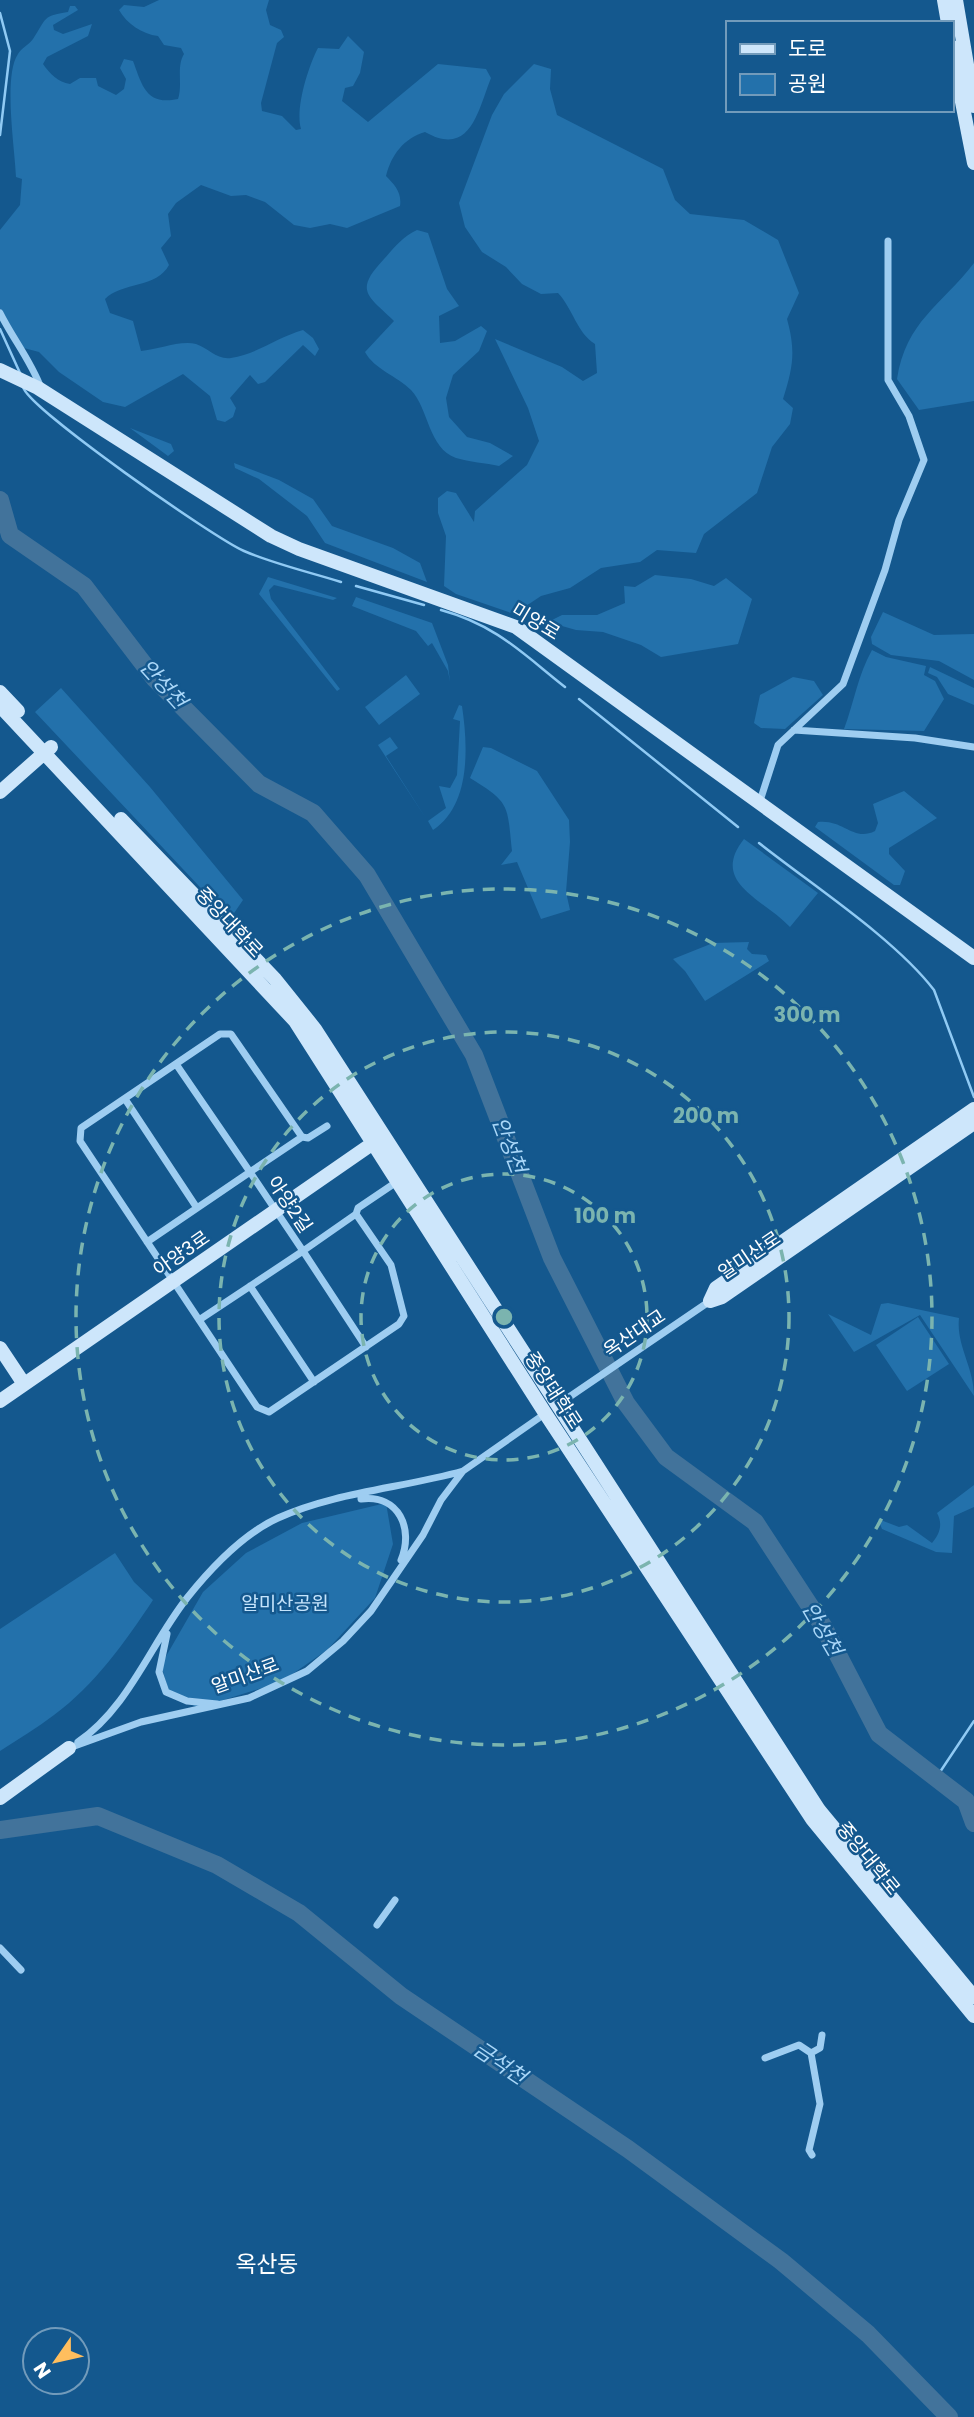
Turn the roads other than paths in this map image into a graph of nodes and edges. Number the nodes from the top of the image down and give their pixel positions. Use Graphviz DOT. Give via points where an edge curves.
graph roads {
  1 [pos="944,0"];
  2 [pos="956,0"];
  3 [pos="947,21"];
  4 [pos="953,56"];
  5 [pos="974,106"];
  6 [pos="974,163"];
  7 [pos="888,241"];
  8 [pos="0,313"];
  9 [pos="0,370"];
  10 [pos="41,390"];
  11 [pos="0,692"];
  12 [pos="0,706"];
  13 [pos="794,730"];
  14 [pos="974,747"];
  15 [pos="48,750"];
  16 [pos="0,792"];
  17 [pos="760,801"];
  18 [pos="974,958"];
  19 [pos="176,1064"];
  20 [pos="125,1098"];
  21 [pos="974,1109"];
  22 [pos="974,1123"];
  23 [pos="327,1126"];
  24 [pos="302,1138"];
  25 [pos="379,1140"];
  26 [pos="250,1172"];
  27 [pos="398,1181"];
  28 [pos="197,1208"];
  29 [pos="276,1211"];
  30 [pos="356,1214"];
  31 [pos="147,1242"];
  32 [pos="303,1251"];
  33 [pos="173,1282"];
  34 [pos="250,1286"];
  35 [pos="710,1301"];
  36 [pos="199,1320"];
  37 [pos="366,1347"];
  38 [pos="0,1348"];
  39 [pos="314,1382"];
  40 [pos="24,1384"];
  41 [pos="575,1392"];
  42 [pos="0,1401"];
  43 [pos="551,1410"];
  44 [pos="463,1471"];
  45 [pos="320,1504"];
  46 [pos="384,1591"];
  47 [pos="171,1623"];
  48 [pos="226,1704"];
  49 [pos="69,1748"];
  50 [pos="0,1798"];
  51 [pos="395,1900"];
  52 [pos="377,1925"];
  53 [pos="0,1948"];
  54 [pos="21,1970"];
  55 [pos="974,1997"];
  56 [pos="974,2016"];
  57 [pos="822,2035"];
  58 [pos="811,2053"];
  59 [pos="765,2058"];
  60 [pos="812,2155"];
  1 -- 3 [label="street"];
  2 -- 5 [label="street"];
  4 -- 6 [label="street"];
  7 -- 13 [label="street" via="888,380 909,415 924,460 843,684"];
  8 -- 10 [label="street" via="33,367"];
  9 -- 10 [label="street, 미양로"];
  10 -- 17 [label="street, 미양로" via="271,536 516,626"];
  11 -- 15 [label="street, 중앙대학로"];
  12 -- 15 [label="street, 중앙대학로"];
  13 -- 14 [label="street"];
  13 -- 17 [label="street" via="778,745"];
  15 -- 16 [label="street"];
  15 -- 25 [label="street, 중앙대학로" via="295,1021"];
  17 -- 18 [label="street, 미양로"];
  19 -- 20 [label="street"];
  19 -- 24 [label="street" via="220,1034 231,1034"];
  19 -- 26 [label="street"];
  20 -- 28 [label="street"];
  20 -- 31 [label="street" via="81,1128 80,1142"];
  21 -- 35 [label="street, 알미산로" via="716,1289"];
  22 -- 35 [label="street, 알미산로"];
  23 -- 24 [label="street, 아양2길"];
  24 -- 26 [label="street, 아양2길"];
  25 -- 27 [label="street, 중앙대학로"];
  25 -- 29 [label="street, 아양3로"];
  25 -- 43 [label="street, 중앙대학로"];
  26 -- 28 [label="street"];
  26 -- 29 [label="street, 아양2길"];
  27 -- 30 [label="street, 아양2길"];
  27 -- 43 [label="street, 중앙대학로"];
  28 -- 31 [label="street"];
  29 -- 32 [label="street, 아양2길"];
  29 -- 33 [label="street, 아양3로"];
  30 -- 32 [label="street, 아양2길"];
  30 -- 37 [label="street" via="391,1265 404,1316"];
  31 -- 33 [label="street"];
  32 -- 34 [label="street"];
  32 -- 37 [label="street"];
  33 -- 36 [label="street"];
  33 -- 40 [label="street, 아양3로"];
  34 -- 36 [label="street"];
  34 -- 39 [label="street"];
  35 -- 41 [label="street, 옥산대교"];
  36 -- 39 [label="street" via="257,1407 270,1412"];
  37 -- 39 [label="street"];
  38 -- 40 [label="street"];
  40 -- 42 [label="street, 아양3로"];
  41 -- 43 [label="street, 알미산로"];
  43 -- 44 [label="street, 알미산로"];
  43 -- 55 [label="street, 중앙대학로" via="819,1810"];
  43 -- 56 [label="street, 중앙대학로" via="812,1819"];
  44 -- 45 [label="street, 알미산로"];
  44 -- 46 [label="street, 알미산로"];
  45 -- 46 [label="street" via="366,1498 399,1511 407,1545"];
  45 -- 47 [label="street, 알미산로" via="276,1519 243,1539 187,1598"];
  46 -- 48 [label="street, 알미산로" via="343,1641 307,1671 275,1688"];
  47 -- 48 [label="street" via="159,1659 166,1692 187,1701"];
  47 -- 49 [label="street, 알미산로" via="120,1701 93,1732"];
  48 -- 49 [label="street, 알미산로" via="141,1722"];
  49 -- 50 [label="street, 알미산로"];
  51 -- 52 [label="street"];
  53 -- 54 [label="street"];
  57 -- 58 [label="street" via="820,2048"];
  58 -- 59 [label="street" via="799,2045"];
  58 -- 60 [label="street" via="820,2105 809,2150"];
}
